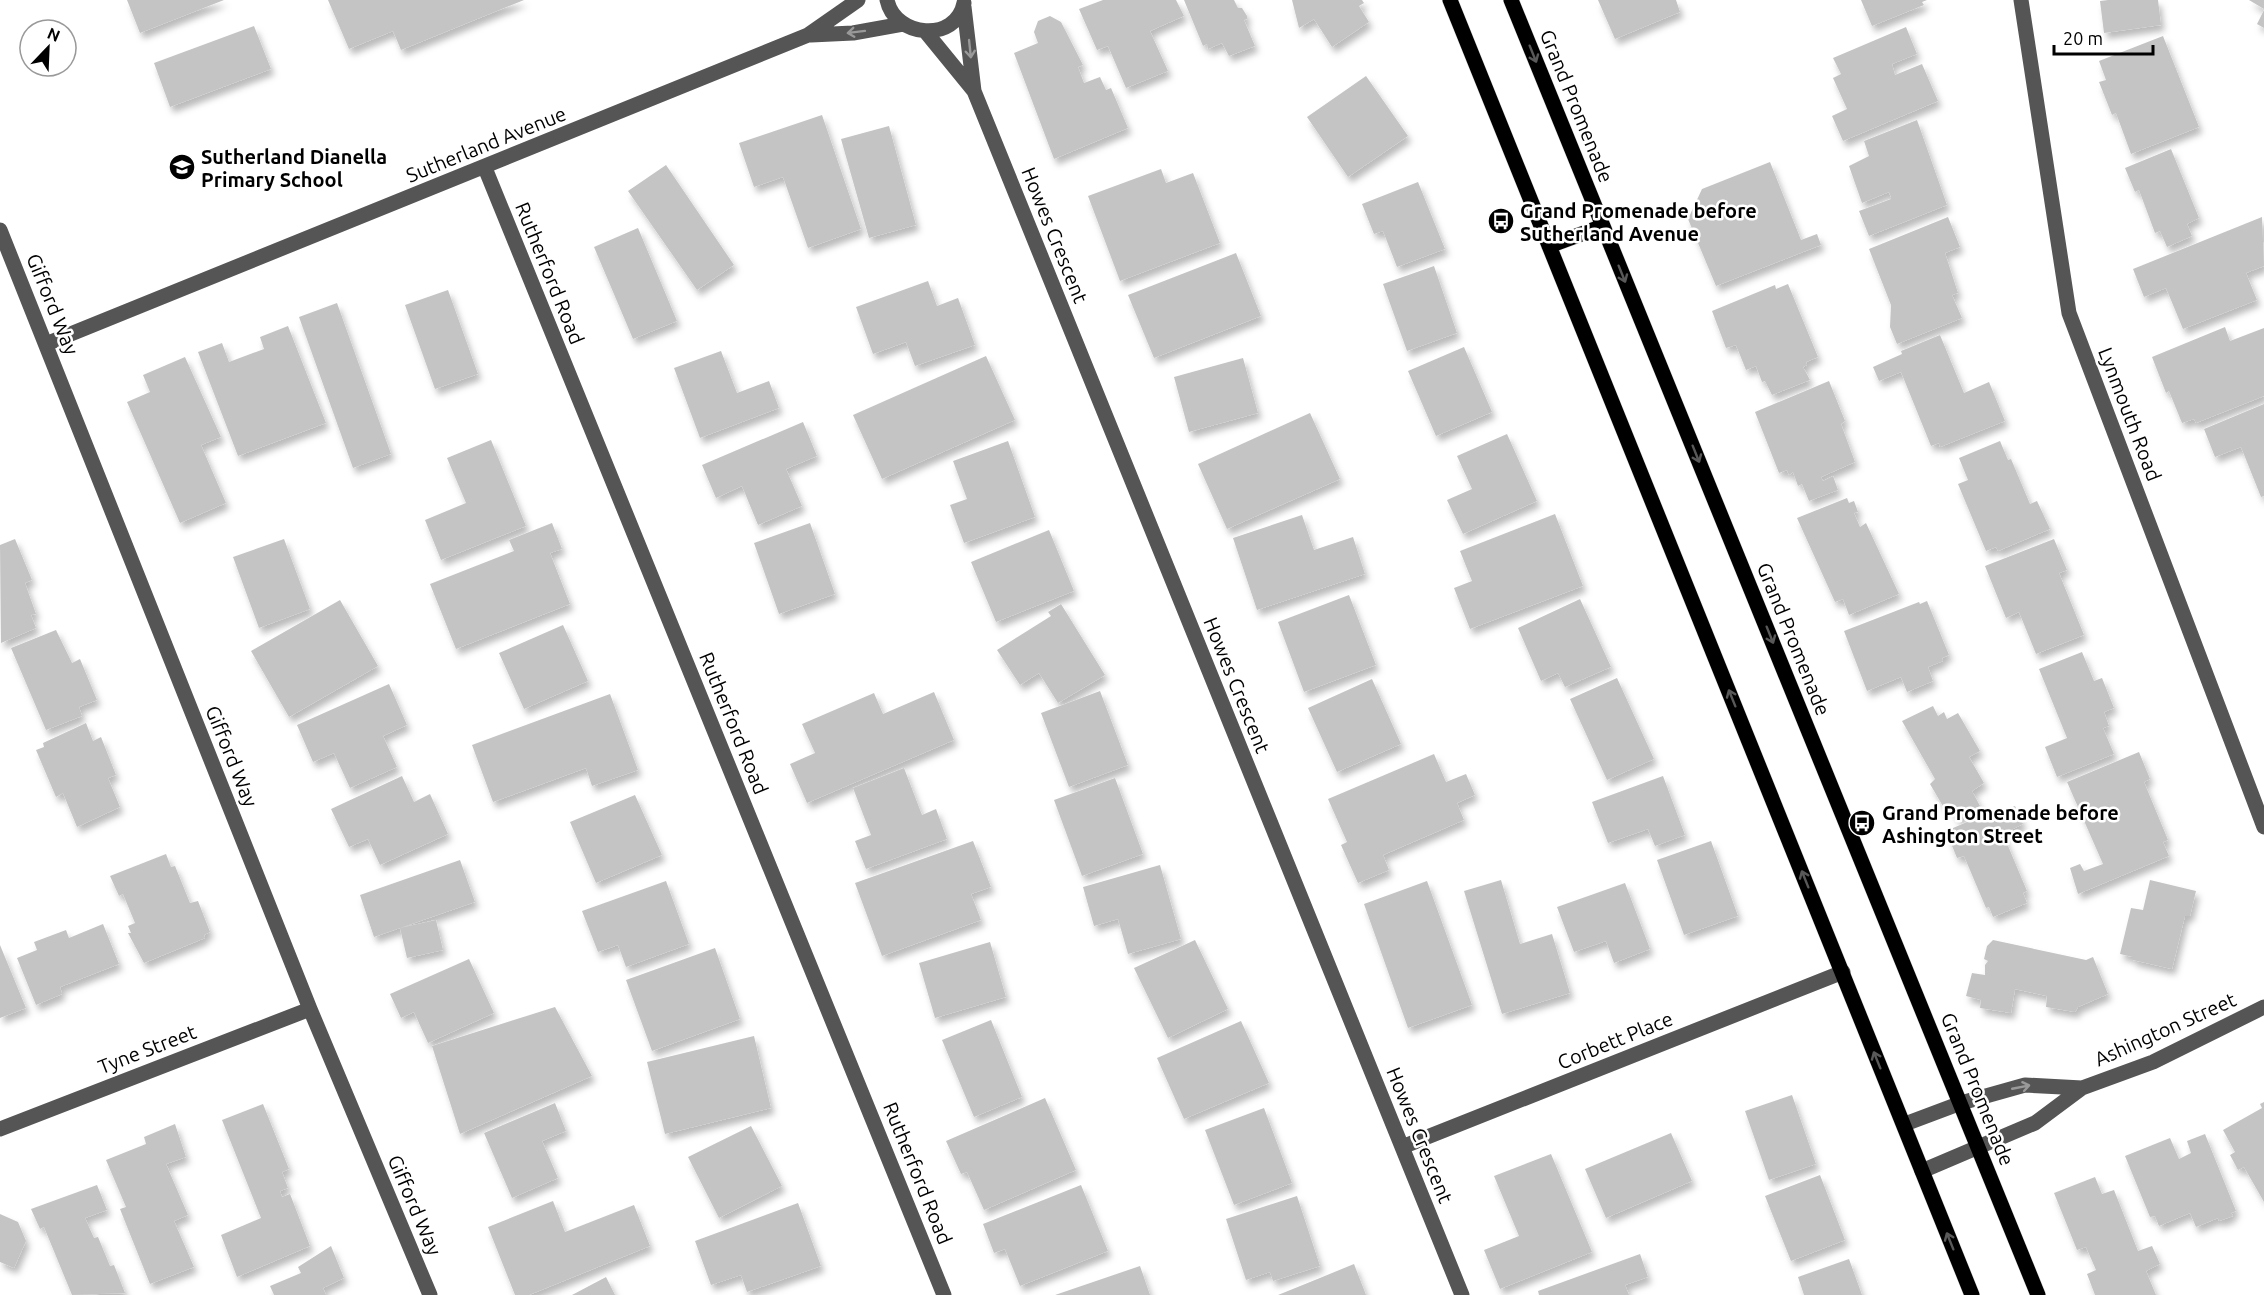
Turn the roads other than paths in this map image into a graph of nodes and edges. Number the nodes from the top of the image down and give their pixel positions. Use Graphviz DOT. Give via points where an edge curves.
graph roads {
  1 [pos="858,0"];
  2 [pos="887,0"];
  3 [pos="1450,0"];
  4 [pos="1511,0"];
  5 [pos="2021,0"];
  6 [pos="964,3"];
  7 [pos="903,24"];
  8 [pos="925,31"];
  9 [pos="808,35"];
  10 [pos="974,91"];
  11 [pos="485,168"];
  12 [pos="1603,226"];
  13 [pos="0,230"];
  14 [pos="1549,246"];
  15 [pos="46,344"];
  16 [pos="2264,827"];
  17 [pos="1843,972"];
  18 [pos="2264,1007"];
  19 [pos="310,1010"];
  20 [pos="2082,1088"];
  21 [pos="1961,1103"];
  22 [pos="1905,1124"];
  23 [pos="0,1128"];
  24 [pos="1402,1147"];
  25 [pos="1979,1149"];
  26 [pos="1922,1171"];
  27 [pos="430,1295"];
  28 [pos="944,1295"];
  29 [pos="1462,1295"];
  30 [pos="1972,1295"];
  31 [pos="2038,1295"];
  1 -- 9 [label="street, Sutherland Avenue"];
  2 -- 7 [label="street"];
  3 -- 14 [label="main road"];
  4 -- 12 [label="main road, Grand Promenade, one-way"];
  5 -- 16 [label="street, Lynmouth Road" via="2069,313"];
  6 -- 8 [label="street" via="956,18 945,27"];
  6 -- 10 [label="street, Howes Crescent, one-way"];
  7 -- 8 [label="street"];
  7 -- 9 [label="street, Sutherland Avenue, one-way" via="853,33"];
  8 -- 10 [label="street, Howes Crescent"];
  9 -- 11 [label="street, Sutherland Avenue"];
  10 -- 24 [label="street, Howes Crescent"];
  11 -- 15 [label="street, Sutherland Avenue"];
  11 -- 28 [label="street, Rutherford Road"];
  12 -- 14 [label="main road"];
  12 -- 21 [label="main road, Grand Promenade, one-way"];
  13 -- 15 [label="street, Gifford Way"];
  17 -- 14 [label="main road, one-way"];
  15 -- 19 [label="street, Gifford Way"];
  22 -- 17 [label="main road, one-way"];
  17 -- 24 [label="street, Corbett Place"];
  18 -- 20 [label="street, Ashington Street" via="2153,1062"];
  19 -- 23 [label="street, Tyne Street"];
  19 -- 27 [label="street, Gifford Way"];
  21 -- 20 [label="street, Ashington Street, one-way" via="2025,1085"];
  20 -- 25 [label="street, Ashington Street" via="2035,1123"];
  21 -- 22 [label="street, Ashington Street"];
  21 -- 25 [label="main road, Grand Promenade"];
  22 -- 26 [label="main road"];
  24 -- 29 [label="street, Howes Crescent"];
  25 -- 26 [label="street, Ashington Street"];
  25 -- 31 [label="main road, Grand Promenade"];
  30 -- 26 [label="main road, one-way"];
}
